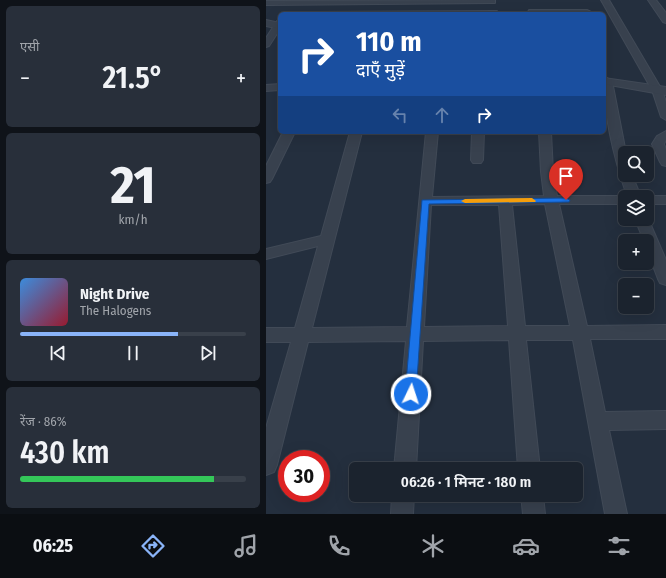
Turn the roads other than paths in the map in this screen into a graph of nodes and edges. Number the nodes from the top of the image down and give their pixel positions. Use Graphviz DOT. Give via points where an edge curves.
graph roads {
  1 [pos="492,0"];
  2 [pos="605,0"];
  3 [pos="652,0"];
  4 [pos="343,1"];
  5 [pos="266,3"];
  6 [pos="293,3"];
  7 [pos="531,11"];
  8 [pos="338,12"];
  9 [pos="494,12"];
  10 [pos="587,12"];
  11 [pos="666,20"];
  12 [pos="266,24"];
  13 [pos="278,25"];
  14 [pos="278,26"];
  15 [pos="278,41"];
  16 [pos="267,42"];
  17 [pos="606,81"];
  18 [pos="278,87"];
  19 [pos="266,88"];
  20 [pos="662,91"];
  21 [pos="666,116"];
  22 [pos="288,134"];
  23 [pos="355,134"];
  24 [pos="432,134"];
  25 [pos="478,134"];
  26 [pos="545,134"];
  27 [pos="666,134"];
  28 [pos="619,146"];
  29 [pos="271,159"];
  30 [pos="477,160"];
  31 [pos="666,162"];
  32 [pos="266,179"];
  33 [pos="551,200"];
  34 [pos="618,200"];
  35 [pos="654,200"];
  36 [pos="666,200"];
  37 [pos="425,201"];
  38 [pos="505,201"];
  39 [pos="645,226"];
  40 [pos="327,239"];
  41 [pos="266,254"];
  42 [pos="666,279"];
  43 [pos="666,332"];
  44 [pos="516,333"];
  45 [pos="580,333"];
  46 [pos="266,334"];
  47 [pos="301,334"];
  48 [pos="415,334"];
  49 [pos="666,420"];
  50 [pos="596,421"];
  51 [pos="406,462"];
  52 [pos="528,462"];
  53 [pos="266,465"];
  54 [pos="403,502"];
  55 [pos="533,502"];
  56 [pos="402,514"];
  57 [pos="534,514"];
  58 [pos="616,514"];
  1 -- 4 [label="street"];
  1 -- 9 [label="street"];
  2 -- 20 [label="street"];
  3 -- 11 [label="street"];
  4 -- 6 [label="street"];
  4 -- 8 [label="street"];
  5 -- 6 [label="street"];
  7 -- 10 [label="street"];
  12 -- 13 [label="street"];
  14 -- 16 [label="street"];
  15 -- 16 [label="street"];
  17 -- 20 [label="street"];
  17 -- 28 [label="street"];
  18 -- 19 [label="street"];
  20 -- 21 [label="street"];
  22 -- 29 [label="street"];
  23 -- 40 [label="street"];
  24 -- 37 [label="street"];
  25 -- 30 [label="street"];
  26 -- 33 [label="street" via="546,172"];
  27 -- 31 [label="street" via="658,144"];
  29 -- 32 [label="street"];
  33 -- 34 [label="street"];
  33 -- 38 [label="street"];
  33 -- 45 [label="street"];
  35 -- 36 [label="street"];
  37 -- 38 [label="street"];
  37 -- 48 [label="street"];
  38 -- 44 [label="street"];
  39 -- 42 [label="street"];
  40 -- 41 [label="street"];
  40 -- 47 [label="street"];
  43 -- 45 [label="street"];
  44 -- 45 [label="street"];
  44 -- 48 [label="street"];
  44 -- 52 [label="street"];
  45 -- 50 [label="street"];
  46 -- 47 [label="street"];
  47 -- 48 [label="street"];
  47 -- 53 [label="street"];
  48 -- 51 [label="street"];
  49 -- 50 [label="street"];
  50 -- 58 [label="street"];
  54 -- 56 [label="street"];
  55 -- 57 [label="street"];
}
